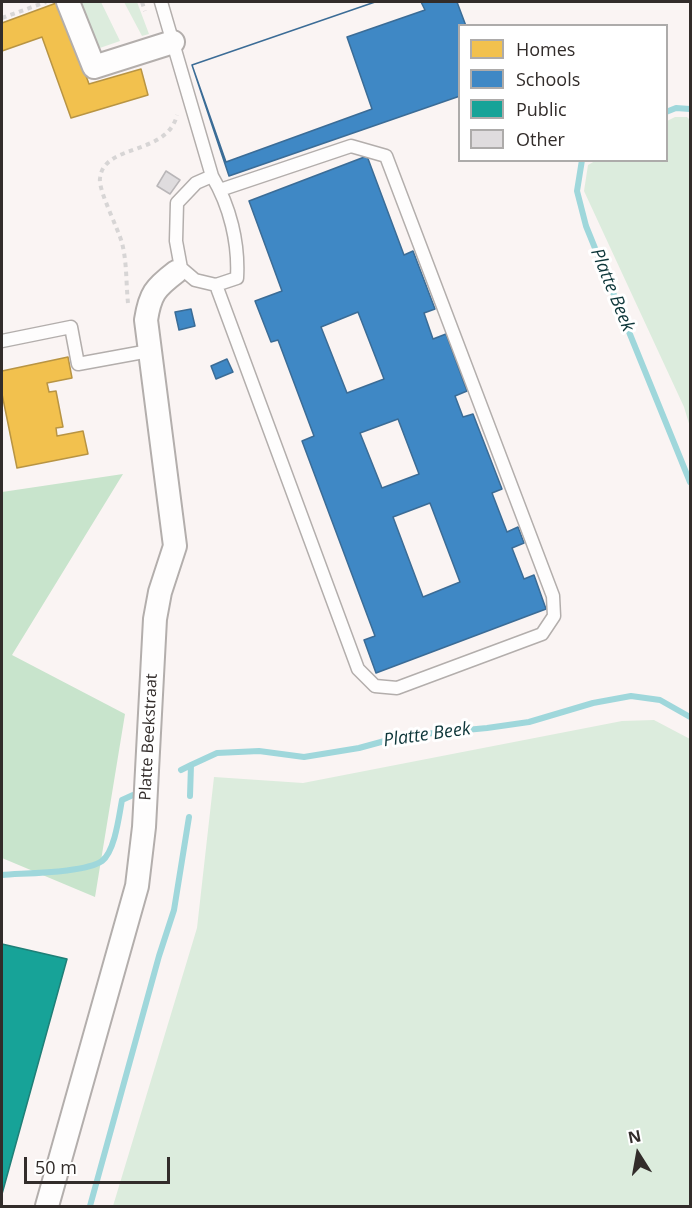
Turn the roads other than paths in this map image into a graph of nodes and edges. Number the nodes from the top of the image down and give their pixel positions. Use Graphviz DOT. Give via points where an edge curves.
graph roads {
  1 [pos="68,2"];
  2 [pos="161,2"];
  3 [pos="173,42"];
  4 [pos="212,176"];
  5 [pos="220,190"];
  6 [pos="179,270"];
  7 [pos="216,285"];
  8 [pos="2,341"];
  9 [pos="149,351"];
  10 [pos="47,1206"];
  1 -- 3 [label="street" via="94,67"];
  2 -- 3 [label="lane"];
  3 -- 4 [label="lane"];
  4 -- 5 [label="lane"];
  4 -- 6 [label="lane" via="196,183 177,203"];
  5 -- 7 [label="lane" via="227,205 238,261 237,278"];
  5 -- 7 [label="lane" via="351,146 386,156 553,596 554,616 542,634 397,688 375,686 358,669"];
  6 -- 7 [label="lane" via="195,280"];
  6 -- 9 [label="street, Platte Beekstraat" via="150,297 146,320"];
  8 -- 9 [label="lane" via="71,327 78,363"];
  9 -- 10 [label="street, Platte Beekstraat" via="174,546 155,619 144,827 136,886"];
}
